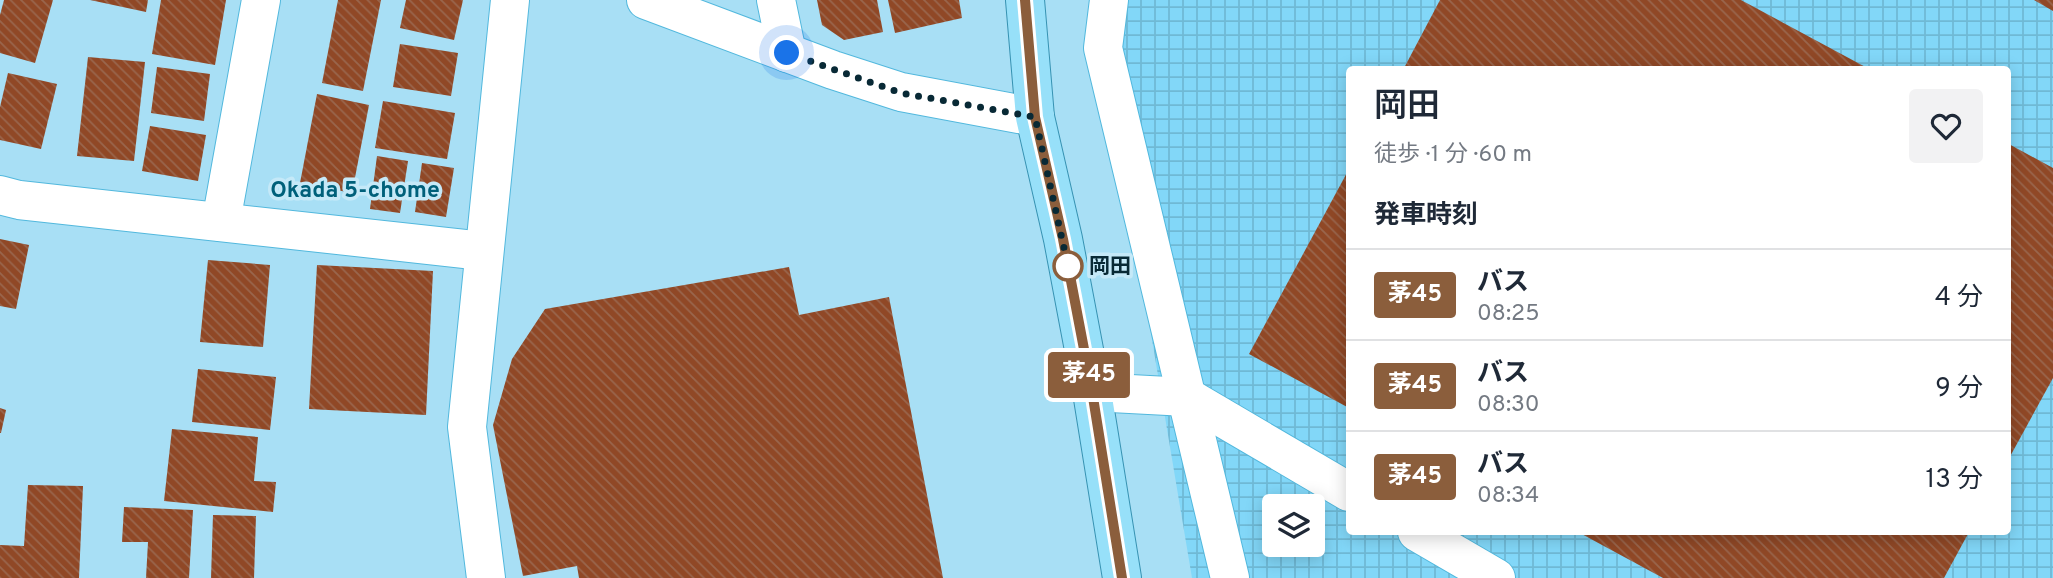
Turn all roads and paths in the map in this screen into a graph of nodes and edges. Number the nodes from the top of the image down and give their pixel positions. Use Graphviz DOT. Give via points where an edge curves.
graph roads {
  1 [pos="261,0"];
  2 [pos="510,0"];
  3 [pos="646,0"];
  4 [pos="776,0"];
  5 [pos="1025,0"];
  6 [pos="1109,0"];
  7 [pos="787,53"];
  8 [pos="1035,117"];
  9 [pos="0,195"];
  10 [pos="221,222"];
  11 [pos="484,250"];
  12 [pos="1092,391"];
  13 [pos="1187,397"];
  14 [pos="1346,490"];
  15 [pos="1422,535"];
  16 [pos="486,578"];
  17 [pos="1122,578"];
  18 [pos="1230,578"];
  19 [pos="1496,578"];
  1 -- 10 [label="street"];
  2 -- 11 [label="street"];
  3 -- 7 [label="street"];
  4 -- 7 [label="street"];
  5 -- 8 [label="main road"];
  6 -- 13 [label="street" via="1103,48"];
  7 -- 8 [label="street" via="901,93"];
  8 -- 12 [label="main road"];
  9 -- 10 [label="street"];
  10 -- 11 [label="street"];
  11 -- 16 [label="street" via="467,427"];
  12 -- 13 [label="street"];
  12 -- 17 [label="main road"];
  13 -- 14 [label="street"];
  13 -- 18 [label="street"];
  15 -- 19 [label="street"];
}
